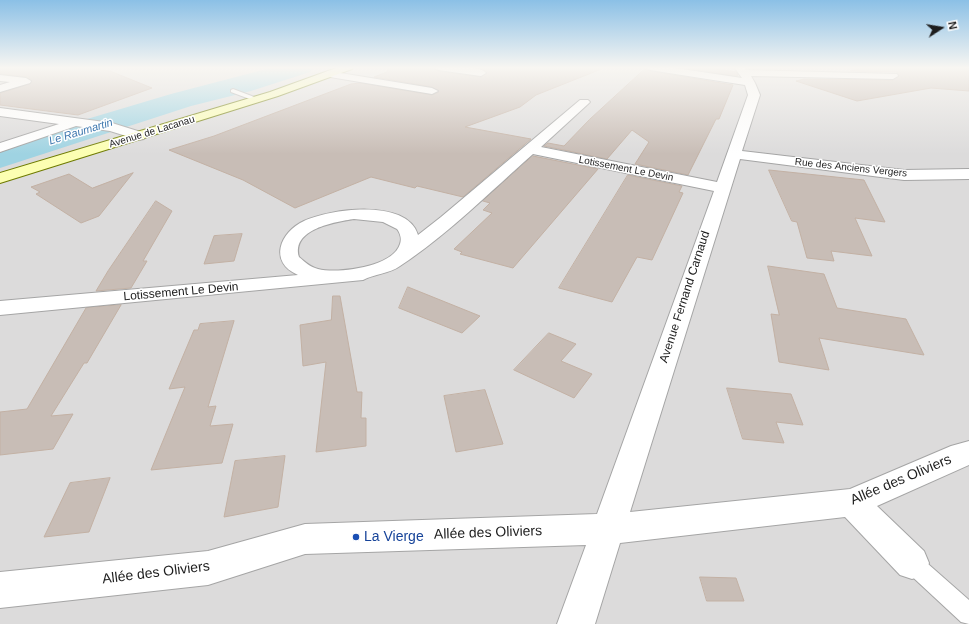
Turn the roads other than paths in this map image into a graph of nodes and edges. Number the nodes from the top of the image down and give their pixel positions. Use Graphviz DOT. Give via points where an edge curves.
graph roads {
  1 [pos="247,96"];
  2 [pos="263,96"];
  3 [pos="754,96"];
  4 [pos="255,99"];
  5 [pos="584,102"];
  6 [pos="2,114"];
  7 [pos="76,122"];
  8 [pos="139,136"];
  9 [pos="0,148"];
  10 [pos="530,150"];
  11 [pos="734,154"];
  12 [pos="969,174"];
  13 [pos="0,178"];
  14 [pos="721,188"];
  15 [pos="402,256"];
  16 [pos="356,276"];
  17 [pos="2,311"];
  18 [pos="969,453"];
  19 [pos="852,503"];
  20 [pos="608,529"];
  21 [pos="912,563"];
  22 [pos="0,590"];
  23 [pos="969,614"];
  24 [pos="576,624"];
  1 -- 4 [label="lane"];
  2 -- 4 [label="street, Avenue de Lacanau"];
  3 -- 11 [label="street, Avenue Fernand Carnaud"];
  4 -- 8 [label="street, Avenue de Lacanau"];
  5 -- 10 [label="street"];
  6 -- 7 [label="street"];
  7 -- 8 [label="street" via="112,127"];
  7 -- 9 [label="street"];
  8 -- 13 [label="street, Avenue de Lacanau"];
  10 -- 14 [label="street, Lotissement Le Devin"];
  10 -- 15 [label="street"];
  11 -- 12 [label="street, Rue des Anciens Vergers" via="904,175"];
  11 -- 14 [label="street, Avenue Fernand Carnaud"];
  14 -- 20 [label="street, Avenue Fernand Carnaud"];
  15 -- 16 [label="street" via="387,266"];
  15 -- 16 [label="street" via="410,244 410,234 391,218 374,214 334,216 305,228 293,238 288,248 290,259 297,266 312,273 332,277"];
  16 -- 17 [label="street, Lotissement Le Devin"];
  18 -- 19 [label="street, Allée des Oliviers" via="961,454"];
  19 -- 20 [label="street, Allée des Oliviers"];
  19 -- 21 [label="street"];
  20 -- 22 [label="street, Allée des Oliviers" via="305,539 208,568"];
  20 -- 24 [label="street, Avenue Fernand Carnaud"];
  21 -- 23 [label="lane"];
}
